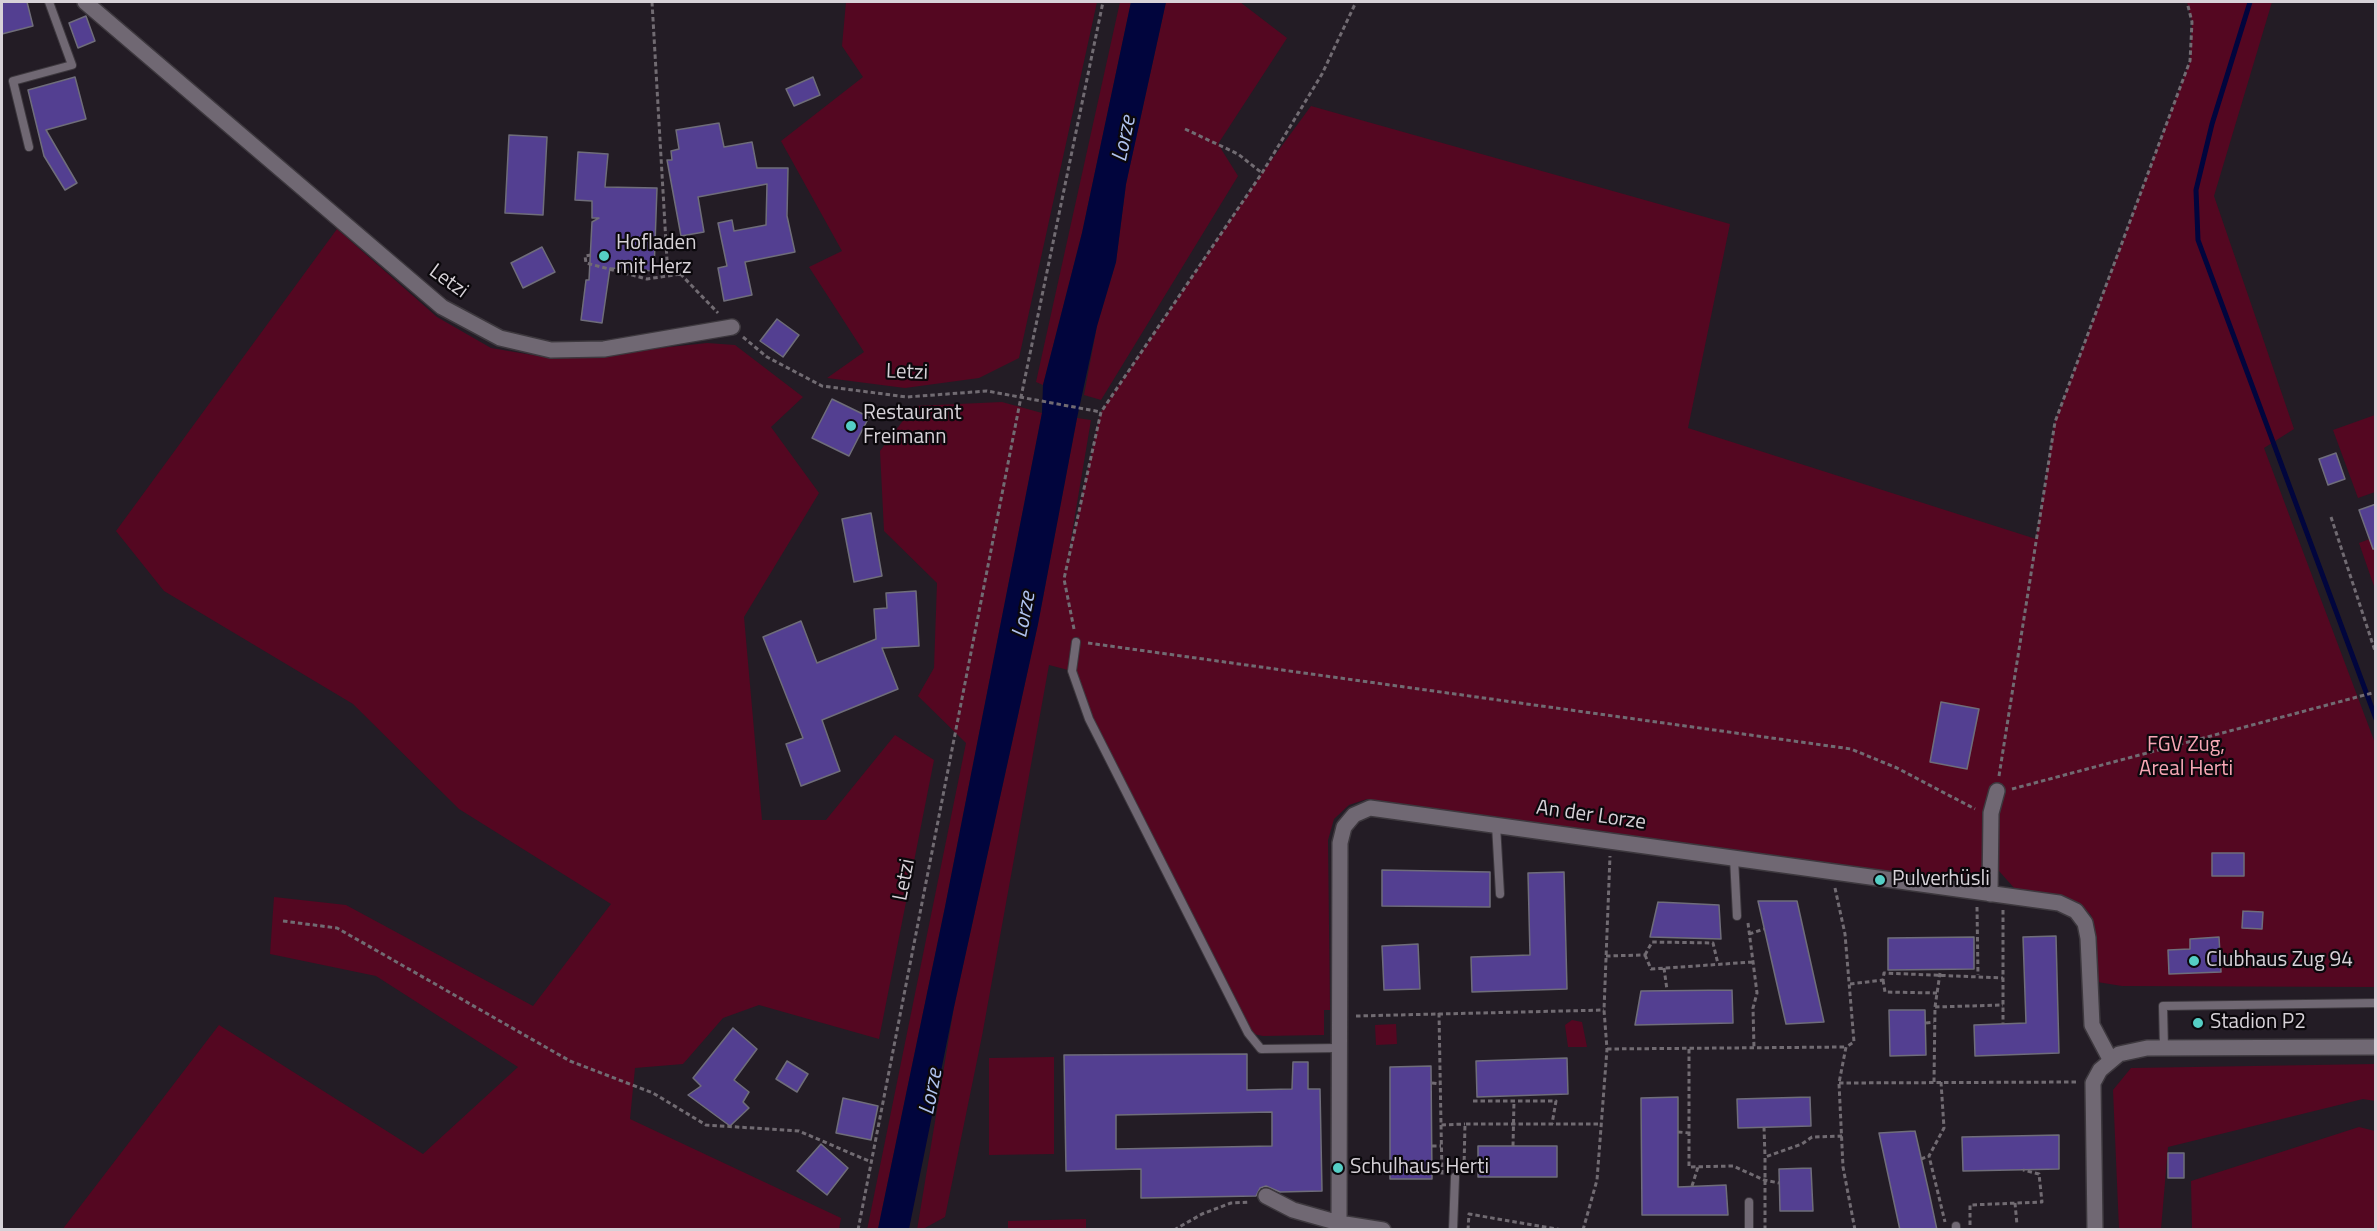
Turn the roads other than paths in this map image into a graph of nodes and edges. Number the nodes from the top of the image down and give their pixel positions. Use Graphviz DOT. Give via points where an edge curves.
graph roads {
  1 [pos="50,2"];
  2 [pos="85,2"];
  3 [pos="29,147"];
  4 [pos="732,327"];
  5 [pos="1076,642"];
  6 [pos="1996,791"];
  7 [pos="1496,825"];
  8 [pos="1734,858"];
  9 [pos="1500,894"];
  10 [pos="1990,894"];
  11 [pos="1737,916"];
  12 [pos="2376,1003"];
  13 [pos="2376,1047"];
  14 [pos="1339,1048"];
  15 [pos="2164,1050"];
  16 [pos="2110,1059"];
  17 [pos="1455,1177"];
  18 [pos="1269,1199"];
  19 [pos="1749,1202"];
  20 [pos="1339,1223"];
  21 [pos="1383,1230"];
  22 [pos="1453,1230"];
  23 [pos="1749,1230"];
  24 [pos="2095,1230"];
  1 -- 3 [label="lane" via="72,65 13,81"];
  2 -- 4 [label="street, Letzi" via="442,308 500,338 551,350 604,349"];
  5 -- 14 [label="lane" via="1072,671 1089,719 1248,1033 1261,1049"];
  6 -- 10 [label="street" via="1991,813"];
  7 -- 8 [label="street, An der Lorze"];
  7 -- 9 [label="lane"];
  7 -- 14 [label="street, An der Lorze" via="1370,808 1354,815 1344,827 1340,843"];
  8 -- 10 [label="street, An der Lorze"];
  8 -- 11 [label="lane"];
  10 -- 16 [label="street, An der Lorze" via="2059,903 2076,911 2085,923 2092,1025"];
  12 -- 15 [label="lane" via="2163,1005"];
  13 -- 15 [label="street"];
  14 -- 20 [label="street, An der Lorze"];
  15 -- 16 [label="street" via="2131,1050"];
  16 -- 24 [label="street" via="2093,1083"];
  17 -- 22 [label="lane"];
  18 -- 20 [label="street"];
  19 -- 23 [label="lane"];
  20 -- 21 [label="street"];
}
